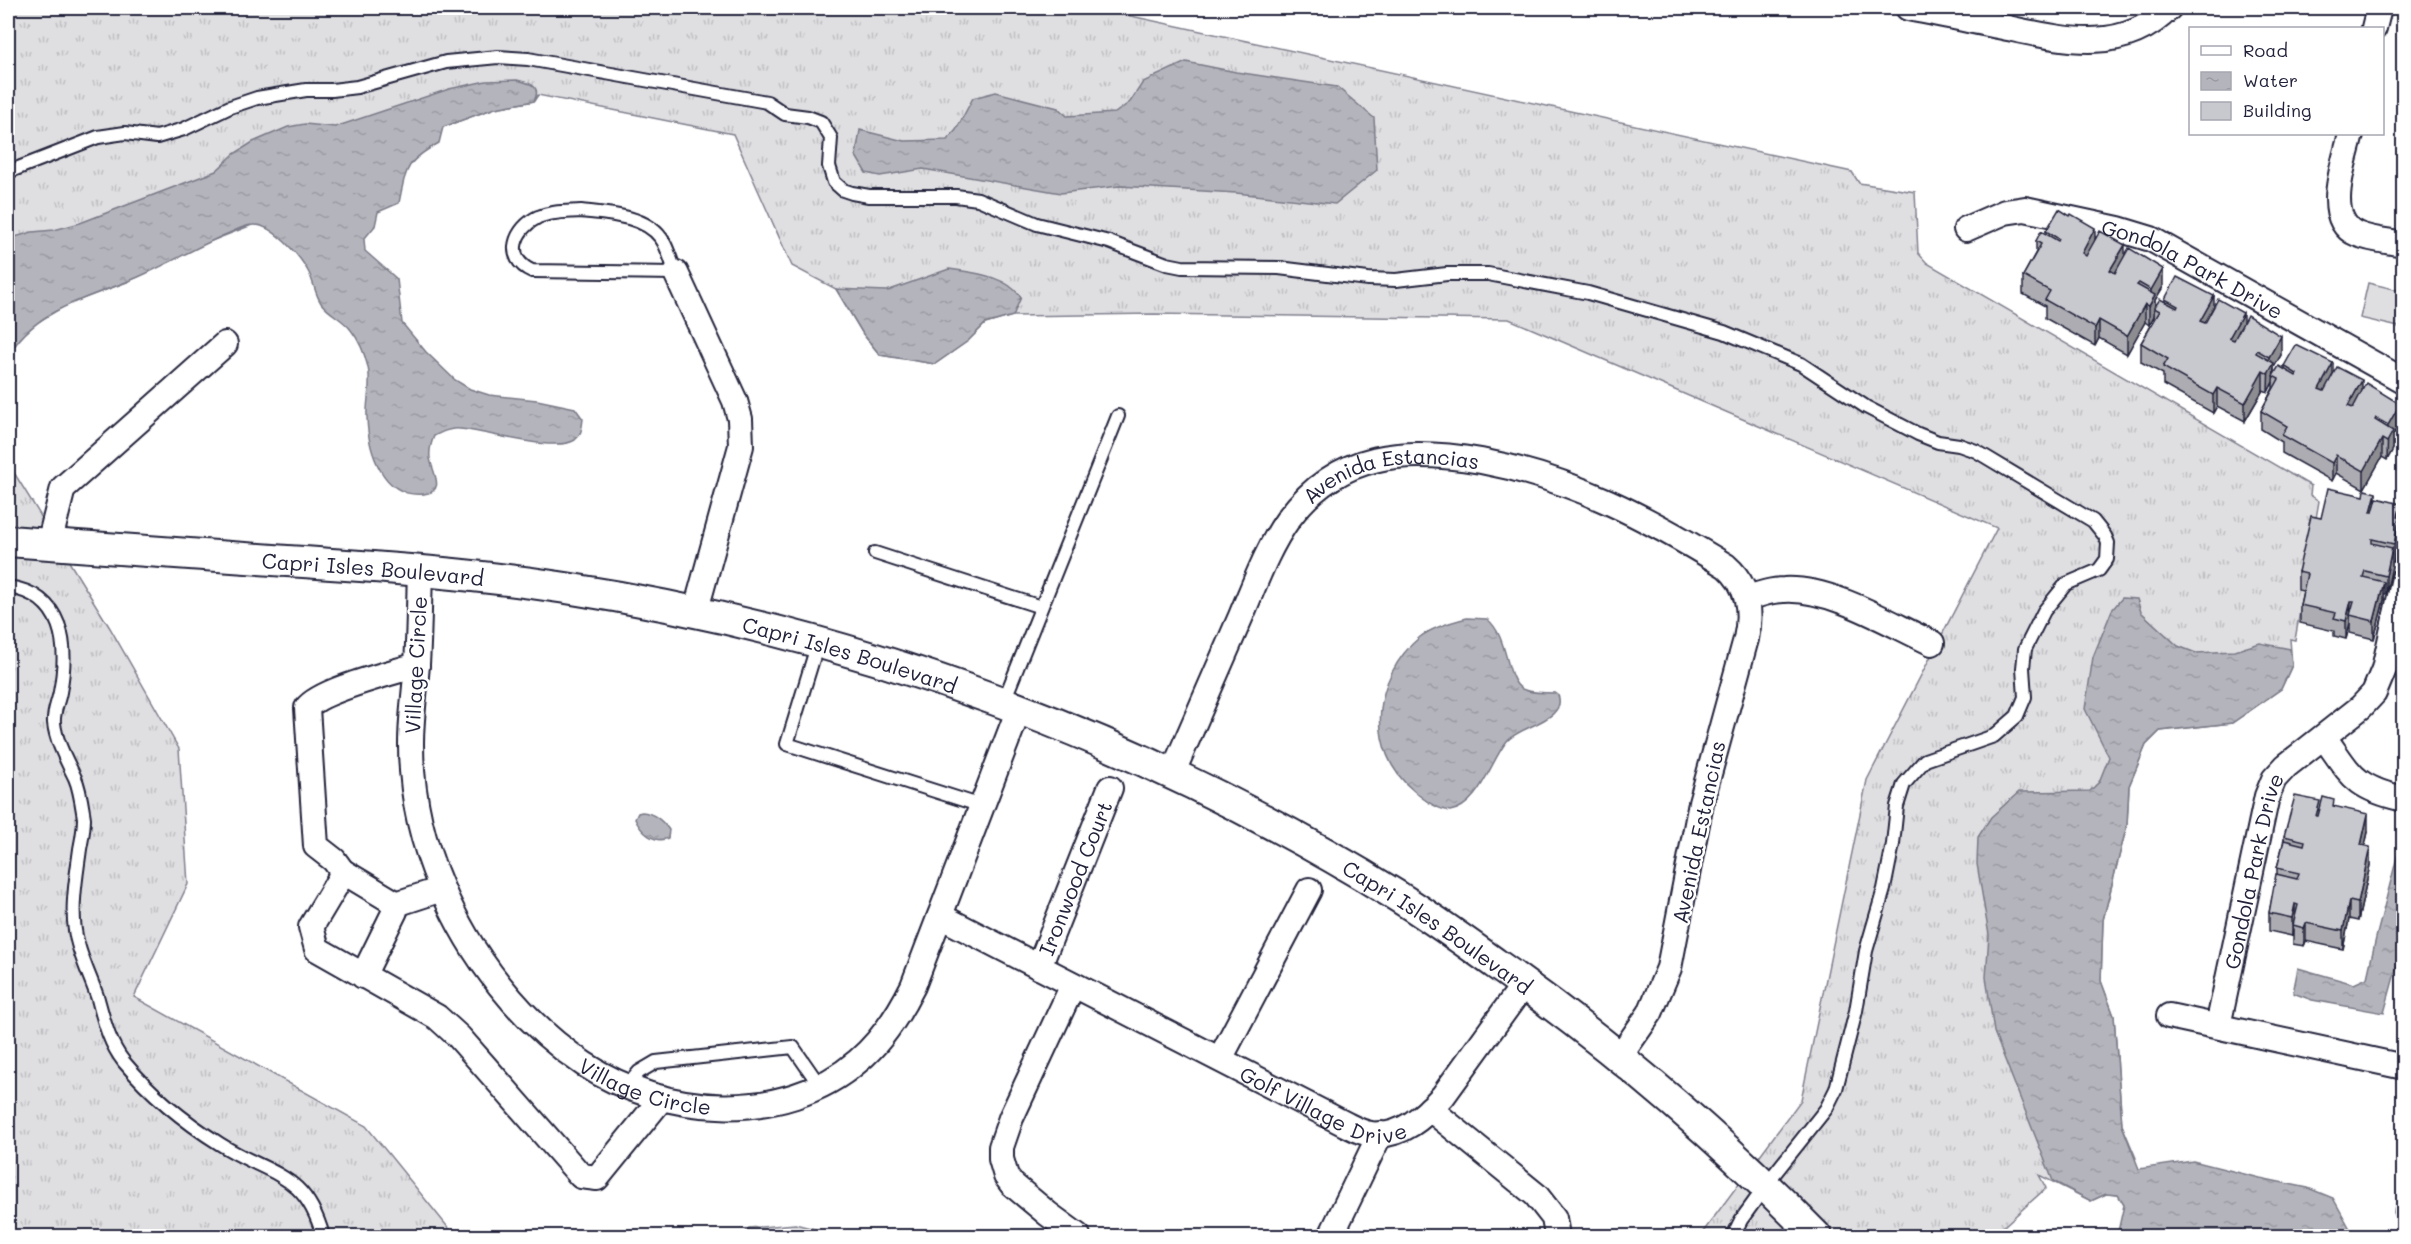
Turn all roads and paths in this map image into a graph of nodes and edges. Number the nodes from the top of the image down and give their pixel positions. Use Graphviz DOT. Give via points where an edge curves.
graph roads {
  1 [pos="1908,8"];
  2 [pos="2169,8"];
  3 [pos="2379,8"];
  4 [pos="2374,27"];
  5 [pos="2351,135"];
  6 [pos="8,172"];
  7 [pos="1966,229"];
  8 [pos="2403,244"];
  9 [pos="676,273"];
  10 [pos="225,344"];
  11 [pos="2403,381"];
  12 [pos="1118,416"];
  13 [pos="8,541"];
  14 [pos="49,544"];
  15 [pos="875,553"];
  16 [pos="420,570"];
  17 [pos="2403,578"];
  18 [pos="8,586"];
  19 [pos="1748,598"];
  20 [pos="1041,607"];
  21 [pos="695,613"];
  22 [pos="818,643"];
  23 [pos="1932,643"];
  24 [pos="417,665"];
  25 [pos="1011,706"];
  26 [pos="2324,737"];
  27 [pos="1172,774"];
  28 [pos="1110,788"];
  29 [pos="2403,799"];
  30 [pos="982,806"];
  31 [pos="342,871"];
  32 [pos="442,889"];
  33 [pos="1309,890"];
  34 [pos="393,905"];
  35 [pos="940,916"];
  36 [pos="1040,967"];
  37 [pos="363,976"];
  38 [pos="1524,984"];
  39 [pos="1073,985"];
  40 [pos="2169,1016"];
  41 [pos="2218,1026"];
  42 [pos="1620,1056"];
  43 [pos="1220,1059"];
  44 [pos="2403,1067"];
  45 [pos="627,1086"];
  46 [pos="820,1086"];
  47 [pos="662,1098"];
  48 [pos="1431,1109"];
  49 [pos="1380,1134"];
  50 [pos="1766,1186"];
  51 [pos="323,1236"];
  52 [pos="1078,1236"];
  53 [pos="1331,1236"];
  54 [pos="1557,1236"];
  55 [pos="1732,1236"];
  56 [pos="1816,1236"];
  1 -- 2 [label="street" via="2056,38 2091,41 2140,29"];
  3 -- 4 [label="street"];
  5 -- 8 [label="street" via="2338,211 2355,233"];
  6 -- 50 [label="lane" via="98,136 125,133 157,137 184,129 257,98 357,87 446,62 498,57 528,59 766,102 785,114 821,122 831,138 831,175 843,190 869,196 978,199 1037,224 1109,242 1173,266 1279,268 1396,280 1488,274 1588,293 1664,313 1716,328 1801,364 1866,407 1918,434 1976,451 2093,521 2106,536 2106,560 2099,570 2066,584 2044,611 2025,649 2025,697 2010,724 1994,736 1925,760 1904,784 1840,1076 1826,1109"];
  7 -- 11 [label="street, Gondola Park Drive" via="2005,212 2025,209 2140,235"];
  9 -- 9 [label="lane" via="661,237 648,226 607,214 556,212 539,217 525,225 514,254 522,267 531,271"];
  9 -- 21 [label="street" via="735,401 741,428 739,461"];
  10 -- 14 [label="street" via="63,488"];
  12 -- 20 [label="lane"];
  13 -- 14 [label="street, Capri Isles Boulevard"];
  14 -- 16 [label="street, Capri Isles Boulevard"];
  15 -- 20 [label="lane"];
  16 -- 21 [label="street, Capri Isles Boulevard" via="571,588"];
  16 -- 24 [label="street, Village Circle"];
  17 -- 26 [label="street, Gondola Park Drive" via="2377,687 2361,707"];
  18 -- 51 [label="lane" via="33,594 43,602 59,623 62,634 64,656 54,723 76,779 84,821 74,926 112,1043 123,1061 163,1101 218,1143 295,1185 313,1208"];
  19 -- 23 [label="street" via="1785,590 1829,596"];
  19 -- 27 [label="street, Avenida Estancias" via="1739,579 1726,566 1641,517 1558,480 1445,455 1413,453 1370,461 1320,487 1281,530"];
  19 -- 42 [label="street, Avenida Estancias" via="1748,629 1701,803 1669,969 1650,1013"];
  20 -- 25 [label="lane"];
  21 -- 22 [label="street, Capri Isles Boulevard"];
  22 -- 25 [label="street, Capri Isles Boulevard"];
  22 -- 30 [label="lane" via="787,744"];
  24 -- 31 [label="street" via="328,694 307,708 316,846"];
  24 -- 32 [label="street, Village Circle" via="411,734 416,801"];
  25 -- 27 [label="street, Capri Isles Boulevard"];
  25 -- 30 [label="street, Village Circle"];
  26 -- 29 [label="street" via="2365,787"];
  26 -- 41 [label="street, Gondola Park Drive" via="2286,766 2274,779 2267,796"];
  27 -- 38 [label="street, Capri Isles Boulevard" via="1357,872 1439,923"];
  28 -- 36 [label="street, Ironwood Court"];
  30 -- 35 [label="street, Village Circle"];
  31 -- 34 [label="street"];
  31 -- 37 [label="street" via="311,927 317,949"];
  32 -- 34 [label="street"];
  32 -- 45 [label="street, Village Circle" via="471,945 524,1012 584,1064"];
  33 -- 43 [label="street"];
  34 -- 37 [label="street" via="395,911"];
  35 -- 36 [label="street"];
  35 -- 46 [label="street, Village Circle" via="913,986 892,1024 858,1061"];
  36 -- 39 [label="street, Golf Village Drive"];
  37 -- 47 [label="street" via="437,1017 459,1037 581,1176 597,1178"];
  38 -- 42 [label="street, Capri Isles Boulevard"];
  38 -- 48 [label="street, Golf Village Drive"];
  39 -- 43 [label="street, Golf Village Drive"];
  39 -- 52 [label="street" via="1011,1118 1001,1159 1012,1184"];
  40 -- 41 [label="street"];
  41 -- 44 [label="street"];
  42 -- 50 [label="street, Capri Isles Boulevard"];
  43 -- 49 [label="street, Golf Village Drive" via="1362,1132"];
  45 -- 46 [label="lane" via="639,1072 656,1062 793,1047"];
  45 -- 47 [label="street, Village Circle"];
  46 -- 47 [label="street, Village Circle" via="783,1100 732,1106"];
  48 -- 49 [label="street, Golf Village Drive" via="1409,1126"];
  48 -- 54 [label="street" via="1547,1207 1554,1218"];
  49 -- 53 [label="street"];
  50 -- 55 [label="lane"];
  50 -- 56 [label="street, Capri Isles Boulevard"];
}
